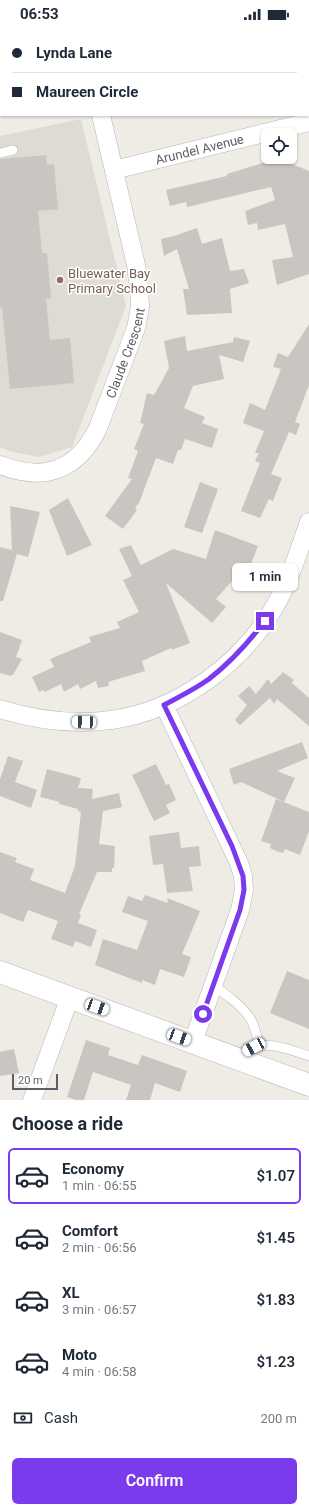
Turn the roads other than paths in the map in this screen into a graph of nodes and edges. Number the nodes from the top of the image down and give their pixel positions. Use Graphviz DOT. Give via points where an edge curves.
graph roads {
  1 [pos="101,116"];
  2 [pos="309,122"];
  3 [pos="13,150"];
  4 [pos="0,153"];
  5 [pos="114,170"];
  6 [pos="2,466"];
  7 [pos="309,522"];
  8 [pos="164,705"];
  9 [pos="0,709"];
  10 [pos="0,972"];
  11 [pos="213,986"];
  12 [pos="70,998"];
  13 [pos="193,1042"];
  14 [pos="259,1045"];
  15 [pos="309,1056"];
  16 [pos="239,1059"];
  17 [pos="309,1085"];
  18 [pos="32,1100"];
  1 -- 5 [label="street, Claude Crescent"];
  2 -- 5 [label="street, Arundel Avenue"];
  3 -- 4 [label="lane"];
  5 -- 6 [label="street, Claude Crescent" via="139,286 140,307 136,328 126,355 98,428 82,455 51,472 38,474"];
  7 -- 8 [label="street" via="275,606 252,638 209,679"];
  8 -- 9 [label="street" via="111,720 84,722 37,719"];
  8 -- 11 [label="street" via="232,846 243,876 244,890 240,910"];
  10 -- 12 [label="street"];
  11 -- 13 [label="street"];
  11 -- 14 [label="lane" via="248,1016 254,1026"];
  12 -- 13 [label="street"];
  12 -- 18 [label="street"];
  13 -- 16 [label="street"];
  14 -- 15 [label="lane" via="284,1048"];
  14 -- 16 [label="lane" via="246,1051"];
  16 -- 17 [label="street"];
}
